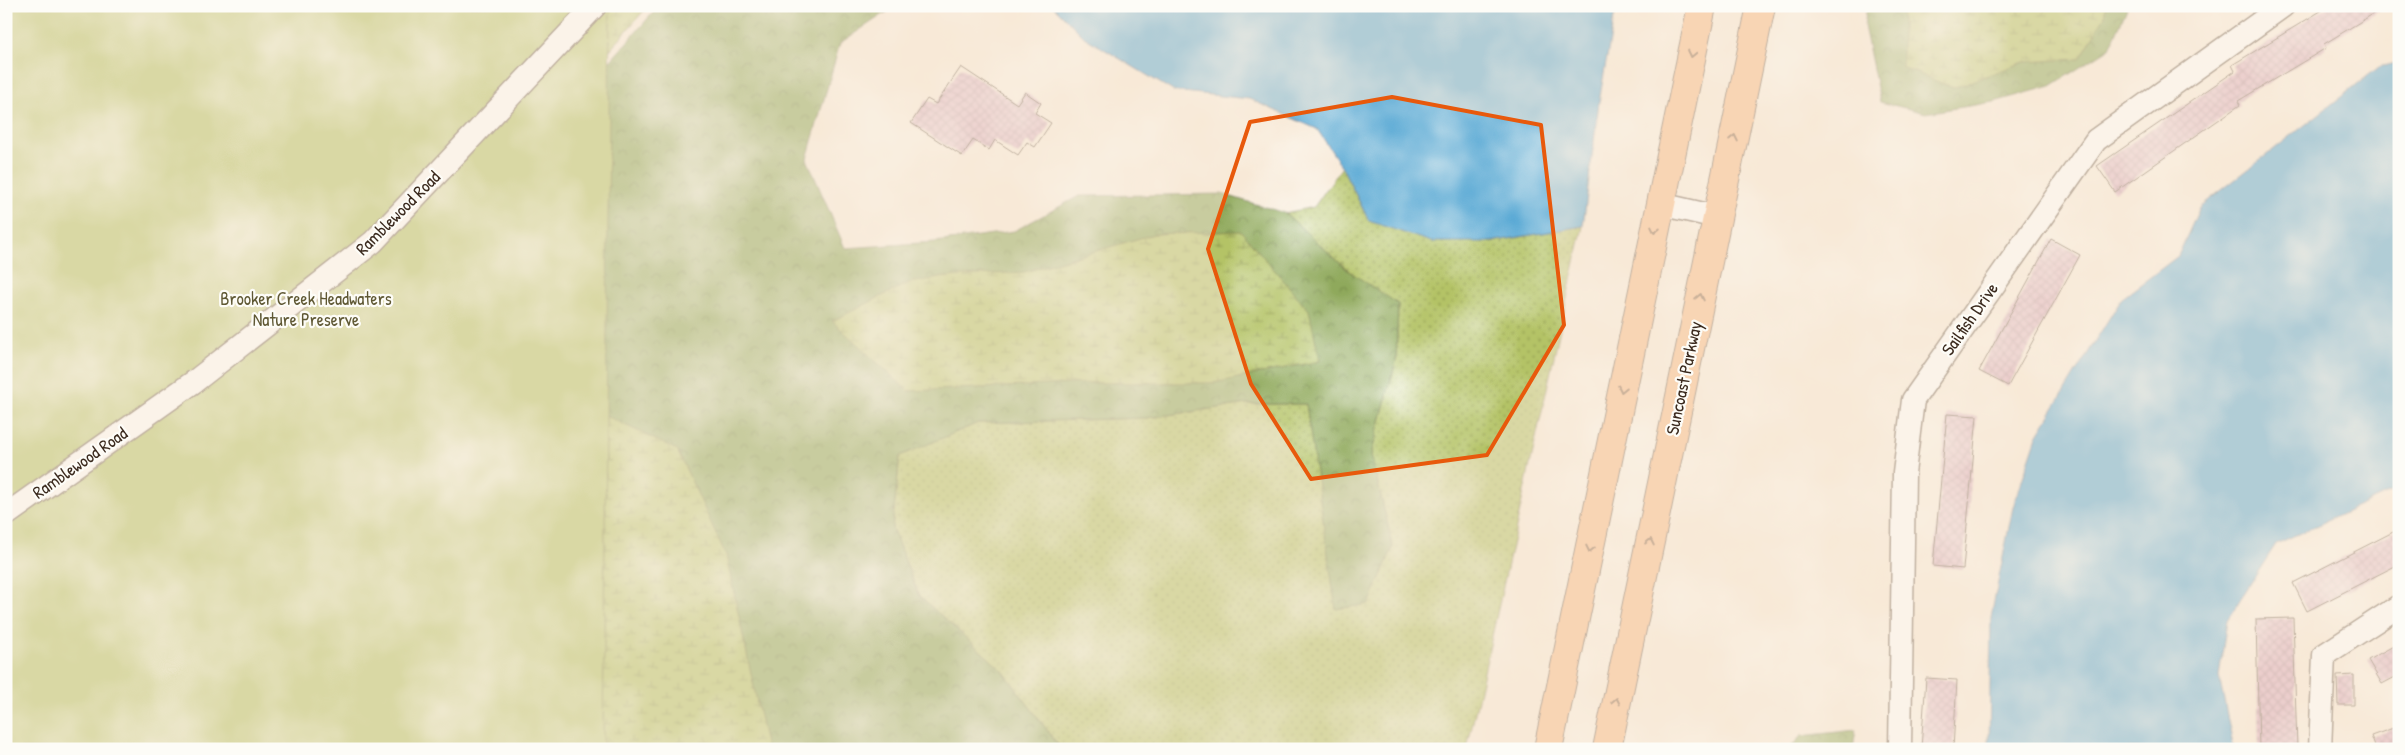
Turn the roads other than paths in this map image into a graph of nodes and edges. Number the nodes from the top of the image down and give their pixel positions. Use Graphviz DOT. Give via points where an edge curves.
graph roads {
  1 [pos="595,6"];
  2 [pos="1702,6"];
  3 [pos="1761,6"];
  4 [pos="2283,6"];
  5 [pos="1660,204"];
  6 [pos="1717,217"];
  7 [pos="6,515"];
  8 [pos="2399,606"];
  9 [pos="1548,749"];
  10 [pos="1607,749"];
  11 [pos="1900,749"];
  12 [pos="2320,749"];
  1 -- 7 [label="street, Ramblewood Road" via="373,242 196,381"];
  2 -- 5 [label="highway, one-way"];
  6 -- 3 [label="highway, Suncoast Parkway, one-way"];
  4 -- 11 [label="street, Sailfish Drive" via="2096,140 1913,400 1904,473"];
  5 -- 6 [label="street"];
  5 -- 9 [label="highway, one-way"];
  10 -- 6 [label="highway, Suncoast Parkway, one-way"];
  8 -- 12 [label="street" via="2324,655"];
}
